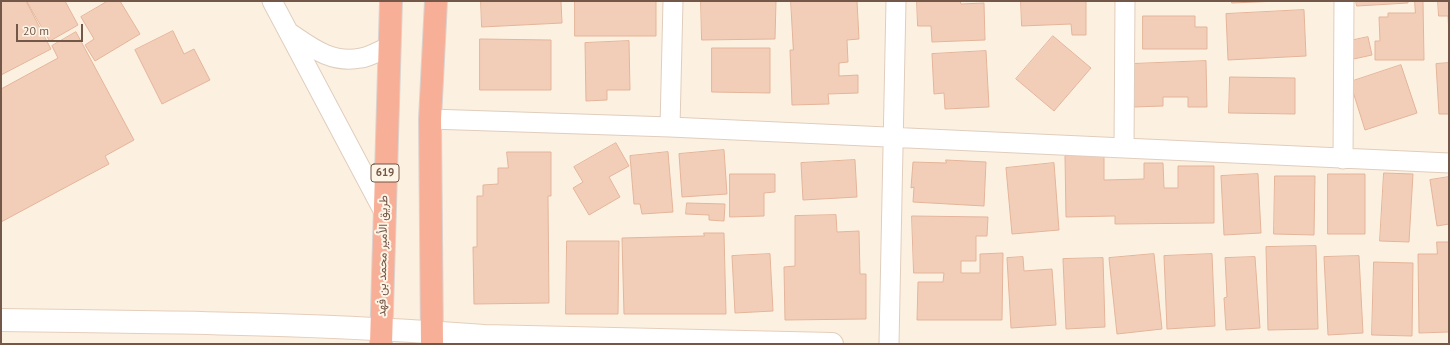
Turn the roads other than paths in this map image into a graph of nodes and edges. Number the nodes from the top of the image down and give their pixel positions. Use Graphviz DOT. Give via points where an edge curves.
graph roads {
  1 [pos="272,1"];
  2 [pos="391,1"];
  3 [pos="436,1"];
  4 [pos="673,1"];
  5 [pos="896,1"];
  6 [pos="1125,1"];
  7 [pos="1344,1"];
  8 [pos="389,47"];
  9 [pos="311,56"];
  10 [pos="430,118"];
  11 [pos="670,127"];
  12 [pos="894,138"];
  13 [pos="1124,148"];
  14 [pos="1344,159"];
  15 [pos="1449,163"];
  16 [pos="384,212"];
  17 [pos="1,320"];
  18 [pos="381,337"];
  19 [pos="432,338"];
  20 [pos="832,344"];
  21 [pos="889,344"];
  1 -- 9 [label="street" via="288,32"];
  2 -- 8 [label="highway, طريق الأمير محمد بن فهد / 619"];
  3 -- 10 [label="highway"];
  4 -- 11 [label="street"];
  5 -- 12 [label="street"];
  6 -- 13 [label="street"];
  7 -- 14 [label="street"];
  8 -- 9 [label="street" via="361,58"];
  8 -- 16 [label="highway, طريق الأمير محمد بن فهد / 619"];
  9 -- 16 [label="street"];
  10 -- 11 [label="street"];
  10 -- 19 [label="highway"];
  11 -- 12 [label="street"];
  12 -- 13 [label="street"];
  12 -- 21 [label="street"];
  13 -- 14 [label="street"];
  14 -- 15 [label="street"];
  16 -- 18 [label="highway, طريق الأمير محمد بن فهد / 619"];
  17 -- 18 [label="street" via="169,322"];
  18 -- 19 [label="street"];
  19 -- 20 [label="street" via="484,336"];
}
